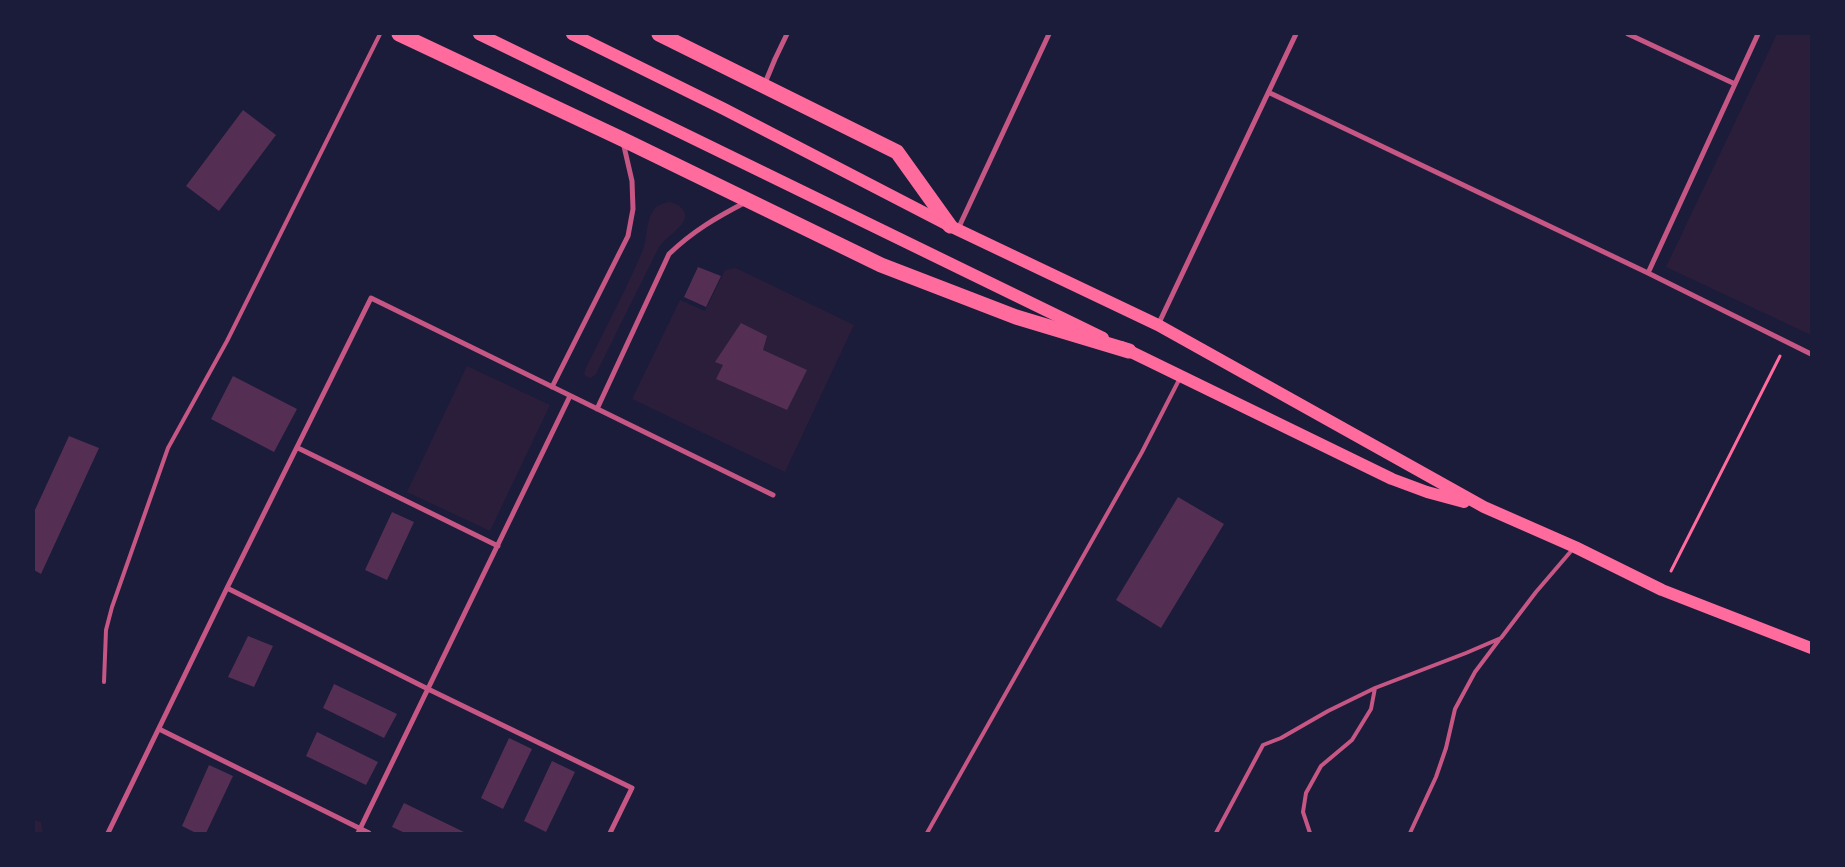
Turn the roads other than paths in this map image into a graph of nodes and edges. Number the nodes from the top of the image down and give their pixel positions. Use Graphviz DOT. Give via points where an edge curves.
graph roads {
  1 [pos="380,34"];
  2 [pos="398,34"];
  3 [pos="479,34"];
  4 [pos="572,34"];
  5 [pos="660,34"];
  6 [pos="787,34"];
  7 [pos="1049,34"];
  8 [pos="1296,34"];
  9 [pos="1628,34"];
  10 [pos="1758,34"];
  11 [pos="1735,84"];
  12 [pos="764,86"];
  13 [pos="1270,93"];
  14 [pos="622,139"];
  15 [pos="747,201"];
  16 [pos="954,228"];
  17 [pos="1648,273"];
  18 [pos="1158,325"];
  19 [pos="1129,351"];
  20 [pos="1811,354"];
  21 [pos="1181,375"];
  22 [pos="552,387"];
  23 [pos="570,396"];
  24 [pos="597,409"];
  25 [pos="298,448"];
  26 [pos="773,494"];
  27 [pos="1484,507"];
  28 [pos="498,546"];
  29 [pos="1574,547"];
  30 [pos="227,588"];
  31 [pos="1501,638"];
  32 [pos="1811,648"];
  33 [pos="104,682"];
  34 [pos="1375,688"];
  35 [pos="428,689"];
  36 [pos="159,729"];
  37 [pos="359,831"];
  38 [pos="108,833"];
  39 [pos="369,833"];
  40 [pos="610,833"];
  41 [pos="927,833"];
  42 [pos="1216,833"];
  43 [pos="1310,833"];
  44 [pos="1410,833"];
  1 -- 33 [label="lane" via="227,341 168,448 112,607 106,630"];
  2 -- 14 [label="highway"];
  3 -- 19 [label="main road"];
  4 -- 16 [label="main road"];
  5 -- 12 [label="highway"];
  6 -- 12 [label="street"];
  7 -- 16 [label="street"];
  8 -- 13 [label="street"];
  9 -- 11 [label="street"];
  10 -- 11 [label="street"];
  11 -- 17 [label="street"];
  12 -- 16 [label="highway" via="897,152"];
  13 -- 17 [label="street"];
  13 -- 18 [label="street"];
  14 -- 15 [label="highway"];
  14 -- 22 [label="street" via="632,181 633,209 628,236"];
  15 -- 19 [label="highway" via="899,272 1016,317"];
  15 -- 24 [label="street" via="711,220 669,254"];
  16 -- 18 [label="main road"];
  17 -- 20 [label="street"];
  18 -- 27 [label="main road"];
  19 -- 21 [label="main road"];
  21 -- 27 [label="main road" via="1392,479"];
  21 -- 41 [label="lane" via="1142,452"];
  22 -- 23 [label="street"];
  22 -- 25 [label="street" via="371,298"];
  23 -- 24 [label="street"];
  23 -- 28 [label="street"];
  24 -- 26 [label="street"];
  25 -- 28 [label="street"];
  25 -- 30 [label="street"];
  27 -- 29 [label="main road"];
  28 -- 35 [label="street"];
  29 -- 31 [label="lane"];
  29 -- 32 [label="main road" via="1662,590"];
  30 -- 35 [label="street"];
  30 -- 36 [label="street"];
  31 -- 34 [label="lane"];
  31 -- 44 [label="lane" via="1475,672 1455,709 1436,777"];
  34 -- 42 [label="lane" via="1263,745"];
  34 -- 43 [label="lane" via="1371,709 1352,740 1321,766 1306,793 1303,812"];
  35 -- 37 [label="street"];
  35 -- 40 [label="street" via="632,788"];
  36 -- 37 [label="street"];
  36 -- 38 [label="street"];
  37 -- 39 [label="street"];
}
